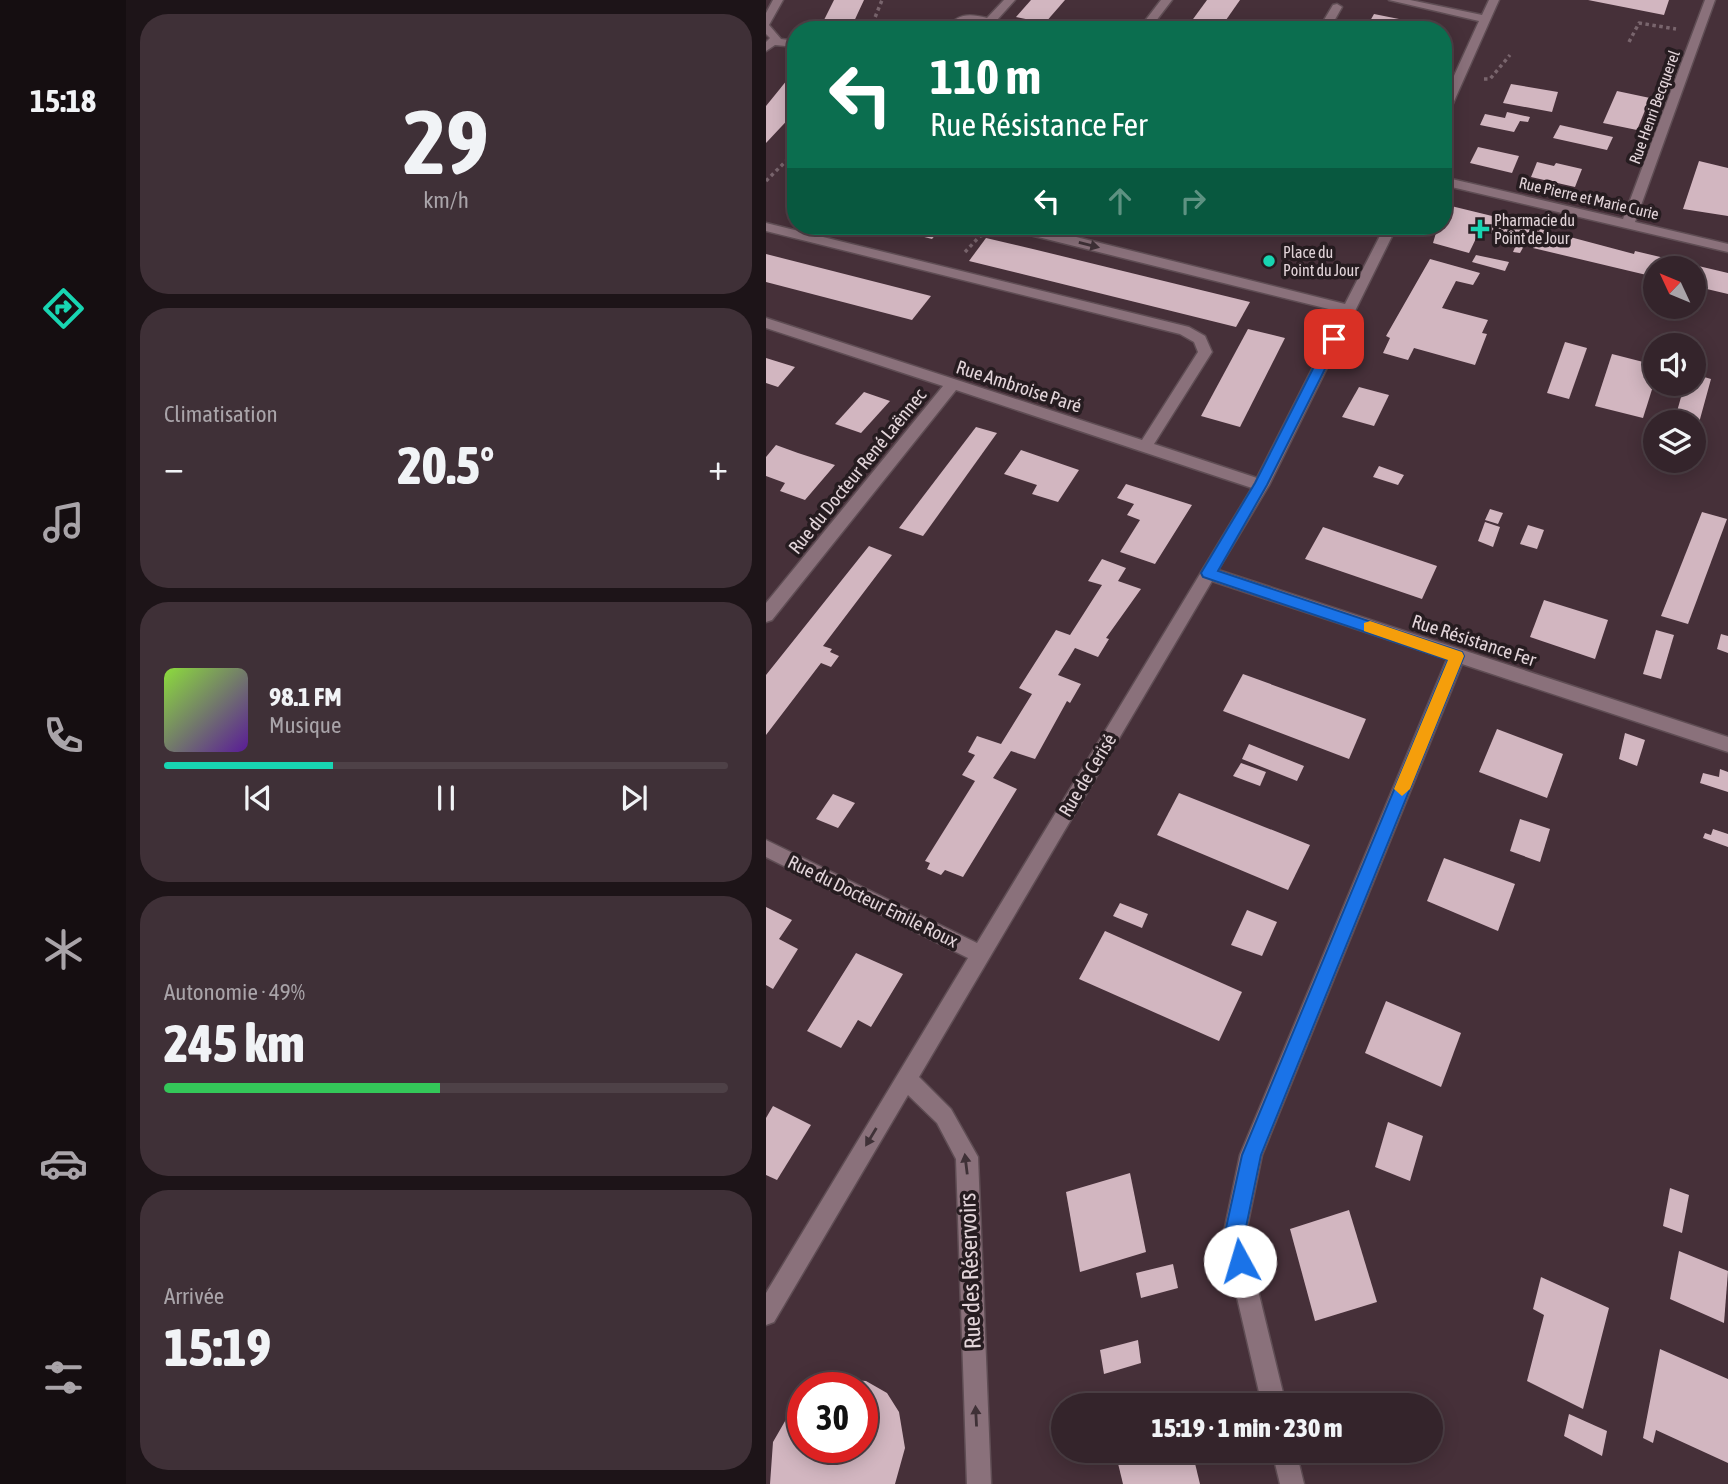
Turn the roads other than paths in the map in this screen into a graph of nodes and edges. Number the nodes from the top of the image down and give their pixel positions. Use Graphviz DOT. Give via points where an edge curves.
graph roads {
  1 [pos="778,0"];
  2 [pos="1010,0"];
  3 [pos="1167,0"];
  4 [pos="1394,0"];
  5 [pos="1494,0"];
  6 [pos="1710,0"];
  7 [pos="1337,8"];
  8 [pos="1486,19"];
  9 [pos="958,21"];
  10 [pos="990,21"];
  11 [pos="1150,21"];
  12 [pos="1329,21"];
  13 [pos="766,23"];
  14 [pos="766,29"];
  15 [pos="770,45"];
  16 [pos="1452,94"];
  17 [pos="1452,183"];
  18 [pos="1627,225"];
  19 [pos="766,227"];
  20 [pos="787,228"];
  21 [pos="826,235"];
  22 [pos="1047,235"];
  23 [pos="1386,235"];
  24 [pos="1727,248"];
  25 [pos="1349,309"];
  26 [pos="766,323"];
  27 [pos="952,385"];
  28 [pos="1145,447"];
  29 [pos="1261,485"];
  30 [pos="1208,573"];
  31 [pos="766,615"];
  32 [pos="1457,656"];
  33 [pos="1727,745"];
  34 [pos="766,848"];
  35 [pos="980,954"];
  36 [pos="906,1079"];
  37 [pos="766,1314"];
  38 [pos="1271,1393"];
  39 [pos="1287,1463"];
  40 [pos="979,1484"];
  41 [pos="1292,1484"];
  1 -- 13 [label="street"];
  2 -- 10 [label="street"];
  3 -- 11 [label="street"];
  4 -- 8 [label="street"];
  5 -- 8 [label="street"];
  6 -- 18 [label="street, Rue Henri Becquerel"];
  7 -- 12 [label="street"];
  8 -- 16 [label="street"];
  9 -- 10 [label="street" via="968,17"];
  14 -- 15 [label="street" via="775,34"];
  17 -- 18 [label="street, Rue Pierre et Marie Curie"];
  18 -- 24 [label="street, Rue Pierre et Marie Curie"];
  19 -- 20 [label="street"];
  21 -- 28 [label="street" via="1184,330 1200,339 1205,352"];
  22 -- 25 [label="street, one-way"];
  23 -- 25 [label="street, Rue de Cerisé"];
  25 -- 29 [label="street, Rue de Cerisé"];
  26 -- 27 [label="street, Rue Ambroise Paré"];
  27 -- 28 [label="street, Rue Ambroise Paré"];
  27 -- 31 [label="street, Rue du Docteur René Laënnec"];
  28 -- 29 [label="street, Rue Ambroise Paré"];
  29 -- 30 [label="street, Rue de Cerisé"];
  30 -- 32 [label="street, Rue Résistance Fer"];
  30 -- 35 [label="street, Rue de Cerisé"];
  32 -- 33 [label="street, Rue Résistance Fer"];
  32 -- 38 [label="street" via="1251,1155 1234,1237"];
  34 -- 35 [label="street, Rue du Docteur Emile Roux"];
  35 -- 36 [label="street, Rue de Cerisé"];
  36 -- 37 [label="street, Rue de Cerisé, one-way"];
  40 -- 36 [label="street, Rue des Réservoirs, one-way" via="967,1157 944,1116"];
  39 -- 41 [label="street"];
}
